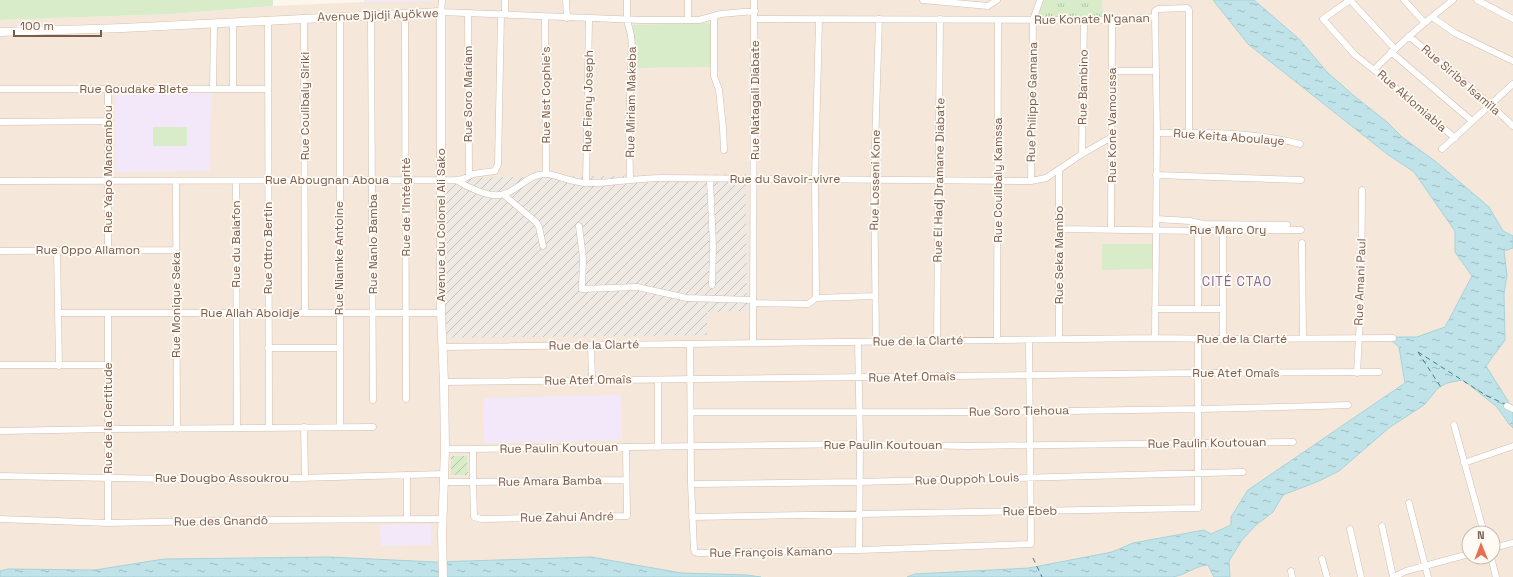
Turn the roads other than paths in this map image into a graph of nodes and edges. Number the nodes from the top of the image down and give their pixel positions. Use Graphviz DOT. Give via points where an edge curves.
graph roads {
  1 [pos="442,0"];
  2 [pos="505,0"];
  3 [pos="566,0"];
  4 [pos="627,0"];
  5 [pos="688,0"];
  6 [pos="754,0"];
  7 [pos="924,0"];
  8 [pos="997,0"];
  9 [pos="1040,0"];
  10 [pos="1350,0"];
  11 [pos="1404,0"];
  12 [pos="1453,0"];
  13 [pos="1477,0"];
  14 [pos="755,11"];
  15 [pos="441,12"];
  16 [pos="468,12"];
  17 [pos="405,14"];
  18 [pos="503,14"];
  19 [pos="371,16"];
  20 [pos="714,16"];
  21 [pos="340,17"];
  22 [pos="545,17"];
  23 [pos="1155,17"];
  24 [pos="1432,17"];
  25 [pos="304,18"];
  26 [pos="566,18"];
  27 [pos="589,19"];
  28 [pos="755,19"];
  29 [pos="879,19"];
  30 [pos="940,19"];
  31 [pos="1513,19"];
  32 [pos="268,20"];
  33 [pos="627,20"];
  34 [pos="688,20"];
  35 [pos="819,20"];
  36 [pos="998,20"];
  37 [pos="1033,20"];
  38 [pos="1084,20"];
  39 [pos="1112,20"];
  40 [pos="233,22"];
  41 [pos="1424,22"];
  42 [pos="214,23"];
  43 [pos="0,32"];
  44 [pos="1409,36"];
  45 [pos="1393,50"];
  46 [pos="1513,61"];
  47 [pos="1374,70"];
  48 [pos="1112,71"];
  49 [pos="1156,71"];
  50 [pos="1513,84"];
  51 [pos="0,89"];
  52 [pos="108,89"];
  53 [pos="214,89"];
  54 [pos="233,89"];
  55 [pos="268,89"];
  56 [pos="1490,104"];
  57 [pos="109,121"];
  58 [pos="1472,121"];
  59 [pos="0,122"];
  60 [pos="1513,126"];
  61 [pos="1189,132"];
  62 [pos="1157,133"];
  63 [pos="1112,137"];
  64 [pos="1455,138"];
  65 [pos="1300,144"];
  66 [pos="1442,149"];
  67 [pos="724,150"];
  68 [pos="1082,154"];
  69 [pos="1059,170"];
  70 [pos="546,174"];
  71 [pos="469,175"];
  72 [pos="1156,175"];
  73 [pos="874,178"];
  74 [pos="406,179"];
  75 [pos="754,179"];
  76 [pos="815,179"];
  77 [pos="268,180"];
  78 [pos="305,180"];
  79 [pos="339,180"];
  80 [pos="373,180"];
  81 [pos="441,180"];
  82 [pos="456,180"];
  83 [pos="630,180"];
  84 [pos="710,180"];
  85 [pos="939,180"];
  86 [pos="998,180"];
  87 [pos="1301,180"];
  88 [pos="109,181"];
  89 [pos="176,181"];
  90 [pos="236,181"];
  91 [pos="1031,181"];
  92 [pos="0,182"];
  93 [pos="586,183"];
  94 [pos="1362,190"];
  95 [pos="504,194"];
  96 [pos="1156,219"];
  97 [pos="1287,225"];
  98 [pos="579,226"];
  99 [pos="1060,229"];
  100 [pos="1111,229"];
  101 [pos="1156,229"];
  102 [pos="1301,230"];
  103 [pos="1198,231"];
  104 [pos="1223,231"];
  105 [pos="1302,244"];
  106 [pos="543,246"];
  107 [pos="0,250"];
  108 [pos="57,250"];
  109 [pos="108,250"];
  110 [pos="176,250"];
  111 [pos="712,285"];
  112 [pos="875,296"];
  113 [pos="816,298"];
  114 [pos="753,302"];
  115 [pos="1198,309"];
  116 [pos="1223,309"];
  117 [pos="1156,310"];
  118 [pos="58,313"];
  119 [pos="108,313"];
  120 [pos="176,313"];
  121 [pos="236,313"];
  122 [pos="268,313"];
  123 [pos="305,313"];
  124 [pos="339,313"];
  125 [pos="373,313"];
  126 [pos="406,313"];
  127 [pos="442,313"];
  128 [pos="1358,337"];
  129 [pos="1155,338"];
  130 [pos="1303,338"];
  131 [pos="1393,338"];
  132 [pos="1059,339"];
  133 [pos="1198,339"];
  134 [pos="1223,339"];
  135 [pos="997,340"];
  136 [pos="1028,340"];
  137 [pos="937,341"];
  138 [pos="858,342"];
  139 [pos="876,342"];
  140 [pos="753,343"];
  141 [pos="690,344"];
  142 [pos="591,345"];
  143 [pos="442,347"];
  144 [pos="268,348"];
  145 [pos="339,348"];
  146 [pos="0,365"];
  147 [pos="108,365"];
  148 [pos="59,366"];
  149 [pos="1357,372"];
  150 [pos="1379,372"];
  151 [pos="1197,373"];
  152 [pos="1029,375"];
  153 [pos="858,377"];
  154 [pos="690,379"];
  155 [pos="592,380"];
  156 [pos="658,380"];
  157 [pos="444,382"];
  158 [pos="406,399"];
  159 [pos="373,400"];
  160 [pos="1348,405"];
  161 [pos="1198,408"];
  162 [pos="1029,411"];
  163 [pos="690,412"];
  164 [pos="858,413"];
  165 [pos="1454,425"];
  166 [pos="304,427"];
  167 [pos="340,427"];
  168 [pos="373,427"];
  169 [pos="237,428"];
  170 [pos="269,428"];
  171 [pos="108,429"];
  172 [pos="176,429"];
  173 [pos="0,431"];
  174 [pos="1293,442"];
  175 [pos="860,444"];
  176 [pos="1198,444"];
  177 [pos="1029,445"];
  178 [pos="691,446"];
  179 [pos="1513,446"];
  180 [pos="626,447"];
  181 [pos="658,447"];
  182 [pos="445,449"];
  183 [pos="473,449"];
  184 [pos="1464,463"];
  185 [pos="1243,472"];
  186 [pos="1198,474"];
  187 [pos="407,475"];
  188 [pos="0,476"];
  189 [pos="1030,477"];
  190 [pos="108,478"];
  191 [pos="305,478"];
  192 [pos="444,478"];
  193 [pos="626,480"];
  194 [pos="473,482"];
  195 [pos="859,482"];
  196 [pos="691,484"];
  197 [pos="1409,503"];
  198 [pos="1030,511"];
  199 [pos="860,515"];
  200 [pos="692,517"];
  201 [pos="407,519"];
  202 [pos="443,519"];
  203 [pos="0,520"];
  204 [pos="108,523"];
  205 [pos="1482,525"];
  206 [pos="1382,526"];
  207 [pos="1350,528"];
  208 [pos="1513,543"];
  209 [pos="1501,546"];
  210 [pos="859,550"];
  211 [pos="1461,556"];
  212 [pos="1322,559"];
  213 [pos="1493,565"];
  214 [pos="1425,566"];
  215 [pos="443,577"];
  216 [pos="1326,577"];
  217 [pos="1361,577"];
  218 [pos="1394,577"];
  219 [pos="1428,577"];
  220 [pos="1496,577"];
  1 -- 15 [label="street, Avenue du Colonel Ali Sako"];
  2 -- 18 [label="street"];
  3 -- 26 [label="street"];
  4 -- 33 [label="street, Rue Miriam Makeba"];
  5 -- 34 [label="street"];
  6 -- 14 [label="street, Rue Natagali Diabate"];
  7 -- 8 [label="street" via="988,6"];
  9 -- 37 [label="street, Rue Philippe Gamana"];
  10 -- 45 [label="street"];
  10 -- 47 [label="street" via="1323,19 1355,54"];
  11 -- 41 [label="street"];
  12 -- 24 [label="street, Rue Aklomiabla"];
  13 -- 31 [label="street"];
  14 -- 20 [label="street, Avenue Djidji Ayökwe"];
  14 -- 28 [label="street, Rue Natagali Diabate"];
  15 -- 16 [label="street, Avenue Djidji Ayökwe"];
  15 -- 17 [label="street, Avenue Djidji Ayökwe"];
  15 -- 81 [label="street, Avenue du Colonel Ali Sako"];
  16 -- 18 [label="street, Avenue Djidji Ayökwe"];
  16 -- 71 [label="street, Rue Soro Mariam"];
  17 -- 19 [label="street, Avenue Djidji Ayökwe"];
  17 -- 74 [label="street, Rue de l'Intégrité"];
  18 -- 22 [label="street, Avenue Djidji Ayökwe"];
  18 -- 71 [label="street, Rue Abougnan Aboua" via="497,168 495,172"];
  19 -- 21 [label="street, Avenue Djidji Ayökwe"];
  19 -- 80 [label="street, Rue Nanlo Bamba"];
  20 -- 34 [label="street, Avenue Djidji Ayökwe"];
  20 -- 67 [label="street" via="714,76 719,90"];
  21 -- 25 [label="street, Avenue Djidji Ayökwe"];
  21 -- 79 [label="street, Rue Niamke Antoine"];
  22 -- 26 [label="street, Avenue Djidji Ayökwe"];
  22 -- 70 [label="street, Rue Nst Cophie's"];
  23 -- 39 [label="street, Rue Konate N'ganan"];
  23 -- 49 [label="street, Rue Konate N'ganan"];
  23 -- 61 [label="street" via="1155,11 1158,9 1189,10"];
  24 -- 41 [label="street, Rue Aklomiabla"];
  24 -- 46 [label="street" via="1455,33"];
  25 -- 32 [label="street, Avenue Djidji Ayökwe"];
  25 -- 78 [label="street, Rue Coulibaly Siriki"];
  26 -- 27 [label="street, Avenue Djidji Ayökwe"];
  27 -- 33 [label="street, Avenue Djidji Ayökwe"];
  27 -- 93 [label="street, Rue Fieny Joseph"];
  28 -- 35 [label="street, Rue Konate N'ganan"];
  28 -- 75 [label="street, Rue Natagali Diabate"];
  29 -- 30 [label="street, Rue Konate N'ganan"];
  29 -- 35 [label="street, Rue Konate N'ganan"];
  29 -- 73 [label="street, Rue Losseni Kone"];
  30 -- 36 [label="street, Rue Konate N'ganan"];
  30 -- 85 [label="street, Rue El Hadj Dramane Diabate"];
  32 -- 40 [label="street, Avenue Djidji Ayökwe"];
  32 -- 55 [label="street, Rue Ottro Bertin"];
  33 -- 34 [label="street, Avenue Djidji Ayökwe"];
  33 -- 83 [label="street, Rue Miriam Makeba" via="632,48"];
  35 -- 76 [label="street"];
  36 -- 37 [label="street, Rue Konate N'ganan"];
  36 -- 86 [label="street, Rue Coulibaly Kamssa"];
  37 -- 38 [label="street, Rue Konate N'ganan"];
  37 -- 91 [label="street, Rue Philippe Gamana"];
  38 -- 39 [label="street, Rue Konate N'ganan"];
  38 -- 68 [label="street, Rue Bambino"];
  39 -- 48 [label="street, Rue Kone Vamoussa"];
  40 -- 42 [label="street, Avenue Djidji Ayökwe"];
  40 -- 54 [label="street"];
  41 -- 44 [label="street, Rue Aklomiabla"];
  42 -- 43 [label="street, Avenue Djidji Ayökwe"];
  42 -- 53 [label="street"];
  44 -- 45 [label="street, Rue Aklomiabla"];
  44 -- 56 [label="street, Rue Siribe Isamïla"];
  45 -- 47 [label="street, Rue Aklomiabla"];
  45 -- 58 [label="street"];
  47 -- 64 [label="street, Rue Aklomiabla"];
  48 -- 49 [label="street"];
  48 -- 63 [label="street, Rue Kone Vamoussa"];
  49 -- 62 [label="street, Rue Konate N'ganan"];
  50 -- 56 [label="street"];
  51 -- 52 [label="street, Rue Goudake Blete"];
  52 -- 53 [label="street, Rue Goudake Blete"];
  52 -- 57 [label="street, Rue Yapo Mancambou"];
  53 -- 54 [label="street, Rue Goudake Blete"];
  54 -- 55 [label="street, Rue Goudake Blete"];
  55 -- 77 [label="street, Rue Ottro Bertin"];
  56 -- 58 [label="street"];
  56 -- 60 [label="street, Rue Siribe Isamïla"];
  57 -- 59 [label="street"];
  57 -- 88 [label="street, Rue Yapo Mancambou"];
  58 -- 64 [label="street"];
  61 -- 62 [label="street, Rue Keita Aboulaye"];
  61 -- 65 [label="street, Rue Keita Aboulaye" via="1279,138"];
  62 -- 72 [label="street, Rue Konate N'ganan"];
  63 -- 68 [label="street, Rue du Savoir-vivre"];
  63 -- 100 [label="street, Rue Kone Vamoussa"];
  64 -- 66 [label="street"];
  68 -- 69 [label="street, Rue du Savoir-vivre"];
  69 -- 91 [label="street, Rue du Savoir-vivre" via="1046,178"];
  69 -- 99 [label="street, Rue Seka Mambo"];
  70 -- 93 [label="street, Rue du Savoir-vivre"];
  70 -- 95 [label="street" via="534,176"];
  71 -- 82 [label="street, Rue Abougnan Aboua"];
  72 -- 87 [label="street"];
  72 -- 96 [label="street, Rue Konate N'ganan"];
  73 -- 76 [label="street, Rue du Savoir-vivre"];
  73 -- 85 [label="street, Rue du Savoir-vivre"];
  73 -- 112 [label="street, Rue Losseni Kone"];
  74 -- 80 [label="street, Rue Abougnan Aboua"];
  74 -- 81 [label="street, Rue Abougnan Aboua"];
  74 -- 126 [label="street, Rue de l'Intégrité"];
  75 -- 76 [label="street, Rue du Savoir-vivre"];
  75 -- 84 [label="street, Rue du Savoir-vivre"];
  75 -- 114 [label="street, Rue Natagali Diabate"];
  76 -- 113 [label="street"];
  77 -- 78 [label="street, Rue Abougnan Aboua"];
  77 -- 90 [label="street, Rue Abougnan Aboua"];
  77 -- 122 [label="street, Rue Ottro Bertin"];
  78 -- 79 [label="street, Rue Abougnan Aboua"];
  78 -- 123 [label="street, Rue Coulibaly Siriki"];
  79 -- 80 [label="street, Rue Abougnan Aboua"];
  79 -- 124 [label="street, Rue Niamke Antoine"];
  80 -- 125 [label="street, Rue Nanlo Bamba"];
  81 -- 82 [label="street, Rue Abougnan Aboua"];
  81 -- 127 [label="street, Avenue du Colonel Ali Sako"];
  82 -- 95 [label="street" via="488,194"];
  83 -- 84 [label="street, Rue du Savoir-vivre"];
  83 -- 93 [label="street, Rue du Savoir-vivre"];
  84 -- 111 [label="street" via="714,246"];
  85 -- 86 [label="street, Rue du Savoir-vivre"];
  85 -- 137 [label="street, Rue El Hadj Dramane Diabate"];
  86 -- 91 [label="street, Rue du Savoir-vivre"];
  86 -- 135 [label="street, Rue Coulibaly Kamssa"];
  88 -- 89 [label="street, Rue Abougnan Aboua"];
  88 -- 92 [label="street, Rue Abougnan Aboua"];
  88 -- 109 [label="street, Rue Yapo Mancambou"];
  89 -- 90 [label="street, Rue Abougnan Aboua"];
  89 -- 110 [label="street, Rue Monique Seka"];
  90 -- 121 [label="street, Rue du Balafon"];
  94 -- 128 [label="street, Rue Amani Paul"];
  95 -- 106 [label="street" via="536,222"];
  96 -- 97 [label="street" via="1203,224"];
  96 -- 101 [label="street, Rue Konate N'ganan"];
  98 -- 114 [label="street" via="583,258 582,289 637,286 687,298"];
  99 -- 100 [label="street, Rue Marc Ory"];
  99 -- 132 [label="street, Rue Seka Mambo"];
  100 -- 101 [label="street, Rue Marc Ory"];
  101 -- 103 [label="street, Rue Marc Ory"];
  101 -- 117 [label="street, Rue Konate N'ganan"];
  102 -- 104 [label="street, Rue Marc Ory"];
  103 -- 104 [label="street, Rue Marc Ory"];
  103 -- 115 [label="street"];
  104 -- 116 [label="street"];
  105 -- 130 [label="street"];
  107 -- 108 [label="street, Rue Oppo Allamon"];
  108 -- 109 [label="street, Rue Oppo Allamon"];
  108 -- 118 [label="street"];
  109 -- 110 [label="street, Rue Oppo Allamon"];
  110 -- 120 [label="street, Rue Monique Seka"];
  112 -- 113 [label="street"];
  112 -- 139 [label="street, Rue Losseni Kone"];
  113 -- 114 [label="street" via="808,304"];
  114 -- 140 [label="street, Rue Natagali Diabate"];
  115 -- 116 [label="street"];
  115 -- 117 [label="street"];
  116 -- 134 [label="street"];
  117 -- 129 [label="street, Rue Konate N'ganan"];
  118 -- 119 [label="street, Rue Allah Aboidje"];
  118 -- 148 [label="street"];
  119 -- 120 [label="street, Rue Allah Aboidje"];
  119 -- 147 [label="street, Rue de la Certitude"];
  120 -- 121 [label="street, Rue Allah Aboidje"];
  120 -- 172 [label="street, Rue Monique Seka"];
  121 -- 122 [label="street, Rue Allah Aboidje"];
  121 -- 169 [label="street, Rue du Balafon"];
  122 -- 123 [label="street, Rue Allah Aboidje"];
  122 -- 144 [label="street, Rue Ottro Bertin"];
  123 -- 124 [label="street, Rue Allah Aboidje"];
  124 -- 125 [label="street, Rue Allah Aboidje"];
  124 -- 145 [label="street, Rue Niamke Antoine"];
  125 -- 126 [label="street, Rue Allah Aboidje"];
  125 -- 159 [label="street, Rue Nanlo Bamba"];
  126 -- 127 [label="street, Rue Allah Aboidje"];
  126 -- 158 [label="street, Rue de l'Intégrité"];
  127 -- 143 [label="street, Avenue du Colonel Ali Sako"];
  128 -- 130 [label="street, Rue de la Clarté"];
  128 -- 131 [label="street, Rue de la Clarté"];
  128 -- 149 [label="street, Rue Amani Paul"];
  129 -- 132 [label="street, Rue de la Clarté"];
  129 -- 133 [label="street, Rue de la Clarté"];
  130 -- 134 [label="street, Rue de la Clarté"];
  132 -- 136 [label="street, Rue de la Clarté"];
  133 -- 134 [label="street, Rue de la Clarté"];
  133 -- 151 [label="street, Rue Ebeb"];
  135 -- 136 [label="street, Rue de la Clarté"];
  135 -- 137 [label="street, Rue de la Clarté"];
  136 -- 152 [label="street"];
  137 -- 139 [label="street, Rue de la Clarté"];
  138 -- 139 [label="street, Rue de la Clarté"];
  138 -- 140 [label="street, Rue de la Clarté"];
  138 -- 153 [label="street"];
  140 -- 141 [label="street, Rue de la Clarté"];
  141 -- 142 [label="street, Rue de la Clarté"];
  141 -- 154 [label="street, Rue François Kamano"];
  142 -- 143 [label="street, Rue de la Clarté"];
  142 -- 155 [label="street"];
  143 -- 157 [label="street, Avenue du Colonel Ali Sako"];
  144 -- 145 [label="street"];
  144 -- 170 [label="street, Rue Ottro Bertin"];
  145 -- 167 [label="street, Rue Niamke Antoine"];
  146 -- 148 [label="street"];
  147 -- 148 [label="street"];
  147 -- 171 [label="street, Rue de la Certitude"];
  149 -- 150 [label="street, Rue Atef Omaîs"];
  149 -- 151 [label="street, Rue Atef Omaîs"];
  151 -- 152 [label="street, Rue Atef Omaîs"];
  151 -- 161 [label="street, Rue Ebeb"];
  152 -- 153 [label="street, Rue Atef Omaîs"];
  152 -- 162 [label="street"];
  153 -- 154 [label="street, Rue Atef Omaîs"];
  153 -- 164 [label="street"];
  154 -- 156 [label="street, Rue Atef Omaîs"];
  154 -- 163 [label="street, Rue François Kamano"];
  155 -- 156 [label="street, Rue Atef Omaîs"];
  155 -- 157 [label="street, Rue Atef Omaîs"];
  156 -- 181 [label="street"];
  157 -- 182 [label="street, Avenue du Colonel Ali Sako"];
  160 -- 161 [label="street, Rue Soro Tiehoua"];
  161 -- 162 [label="street, Rue Soro Tiehoua"];
  161 -- 176 [label="street, Rue Ebeb"];
  162 -- 164 [label="street, Rue Soro Tiehoua"];
  162 -- 177 [label="street"];
  163 -- 164 [label="street, Rue Soro Tiehoua"];
  163 -- 178 [label="street, Rue François Kamano"];
  164 -- 175 [label="street"];
  165 -- 184 [label="street"];
  166 -- 167 [label="street"];
  166 -- 170 [label="street"];
  166 -- 191 [label="street"];
  167 -- 168 [label="street"];
  169 -- 170 [label="street"];
  169 -- 172 [label="street"];
  171 -- 172 [label="street"];
  171 -- 173 [label="street"];
  171 -- 190 [label="street, Rue de la Certitude"];
  174 -- 176 [label="street, Rue Paulin Koutouan"];
  175 -- 177 [label="street, Rue Paulin Koutouan"];
  175 -- 178 [label="street, Rue Paulin Koutouan"];
  175 -- 195 [label="street"];
  176 -- 177 [label="street, Rue Paulin Koutouan"];
  176 -- 186 [label="street, Rue Ebeb"];
  177 -- 189 [label="street"];
  178 -- 181 [label="street, Rue Paulin Koutouan"];
  178 -- 196 [label="street, Rue François Kamano"];
  179 -- 184 [label="street"];
  180 -- 181 [label="street, Rue Paulin Koutouan"];
  180 -- 183 [label="street, Rue Paulin Koutouan"];
  180 -- 193 [label="street, Rue Zahui André"];
  182 -- 183 [label="street, Rue Paulin Koutouan"];
  182 -- 192 [label="street, Avenue du Colonel Ali Sako"];
  183 -- 194 [label="street"];
  184 -- 205 [label="street"];
  185 -- 186 [label="street, Rue Ouppoh Louis"];
  186 -- 189 [label="street, Rue Ouppoh Louis"];
  186 -- 198 [label="street, Rue Ebeb" via="1198,508"];
  187 -- 191 [label="street, Rue Dougbo Assoukrou"];
  187 -- 192 [label="street, Rue Dougbo Assoukrou"];
  187 -- 201 [label="street"];
  188 -- 190 [label="street, Rue Dougbo Assoukrou"];
  189 -- 195 [label="street, Rue Ouppoh Louis"];
  189 -- 198 [label="street"];
  190 -- 191 [label="street, Rue Dougbo Assoukrou"];
  190 -- 204 [label="street, Rue de la Certitude"];
  192 -- 194 [label="street, Rue Amara Bamba"];
  192 -- 202 [label="street, Avenue du Colonel Ali Sako"];
  193 -- 194 [label="street, Rue Amara Bamba"];
  193 -- 194 [label="street, Rue Zahui André" via="627,516 481,519 474,517"];
  195 -- 196 [label="street, Rue Ouppoh Louis"];
  195 -- 199 [label="street"];
  196 -- 200 [label="street, Rue François Kamano"];
  197 -- 214 [label="street"];
  198 -- 199 [label="street, Rue Ebeb"];
  198 -- 210 [label="street, Rue François Kamano" via="1031,544"];
  199 -- 200 [label="street, Rue Ebeb"];
  199 -- 210 [label="street"];
  200 -- 210 [label="street, Rue François Kamano" via="694,549 699,553"];
  201 -- 202 [label="street, Rue des Gnandô"];
  201 -- 204 [label="street, Rue des Gnandô"];
  202 -- 215 [label="street, Avenue du Colonel Ali Sako"];
  203 -- 204 [label="street, Rue des Gnandô"];
  206 -- 218 [label="street"];
  207 -- 217 [label="street"];
  208 -- 209 [label="street"];
  211 -- 214 [label="street"];
  212 -- 216 [label="street"];
  213 -- 220 [label="street"];
  214 -- 218 [label="street"];
  214 -- 219 [label="street"];
}
